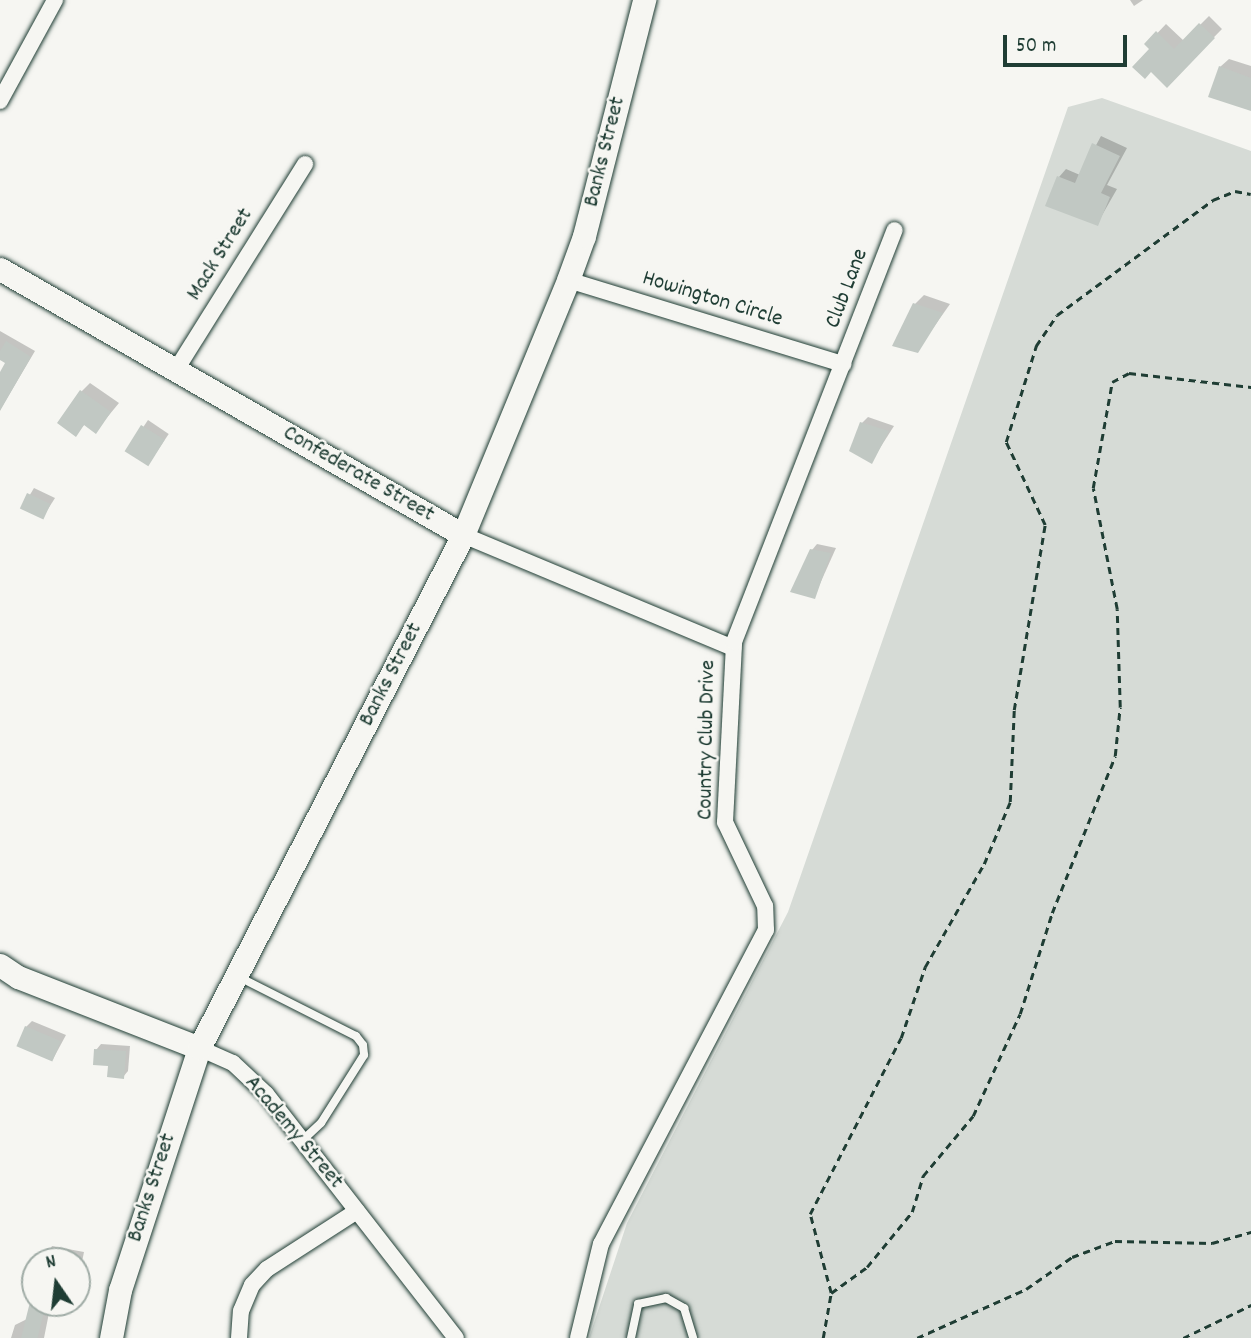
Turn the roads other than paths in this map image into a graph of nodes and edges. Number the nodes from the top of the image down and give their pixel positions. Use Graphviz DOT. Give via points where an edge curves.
graph roads {
  1 [pos="55,0"];
  2 [pos="644,0"];
  3 [pos="0,101"];
  4 [pos="305,164"];
  5 [pos="895,230"];
  6 [pos="0,269"];
  7 [pos="568,280"];
  8 [pos="843,364"];
  9 [pos="176,370"];
  10 [pos="463,535"];
  11 [pos="733,648"];
  12 [pos="0,965"];
  13 [pos="237,976"];
  14 [pos="199,1048"];
  15 [pos="302,1141"];
  16 [pos="356,1211"];
  17 [pos="111,1338"];
  18 [pos="239,1338"];
  19 [pos="456,1338"];
  20 [pos="578,1338"];
  21 [pos="631,1338"];
  22 [pos="693,1338"];
  1 -- 3 [label="street"];
  2 -- 7 [label="street, Banks Street" via="584,236"];
  4 -- 9 [label="street, Mack Street"];
  5 -- 8 [label="street, Club Lane"];
  6 -- 9 [label="street, Confederate Street"];
  7 -- 8 [label="street, Howington Circle"];
  7 -- 10 [label="street, Banks Street"];
  8 -- 11 [label="street, Country Club Drive"];
  9 -- 10 [label="street, Confederate Street"];
  10 -- 11 [label="street, Confederate Street"];
  10 -- 13 [label="street, Banks Street"];
  11 -- 20 [label="street, Country Club Drive" via="725,822 765,906 766,930 601,1244"];
  12 -- 14 [label="street, Academy Street" via="18,977"];
  13 -- 14 [label="street, Banks Street"];
  13 -- 15 [label="lane" via="356,1036 363,1045 364,1055 321,1123"];
  14 -- 15 [label="street, Academy Street" via="233,1063 266,1094"];
  14 -- 17 [label="street, Banks Street" via="120,1290"];
  15 -- 16 [label="street, Academy Street"];
  16 -- 18 [label="street" via="267,1269 252,1285 241,1311"];
  16 -- 19 [label="street, Academy Street"];
  21 -- 22 [label="lane" via="638,1304 666,1298 684,1308"];
}
